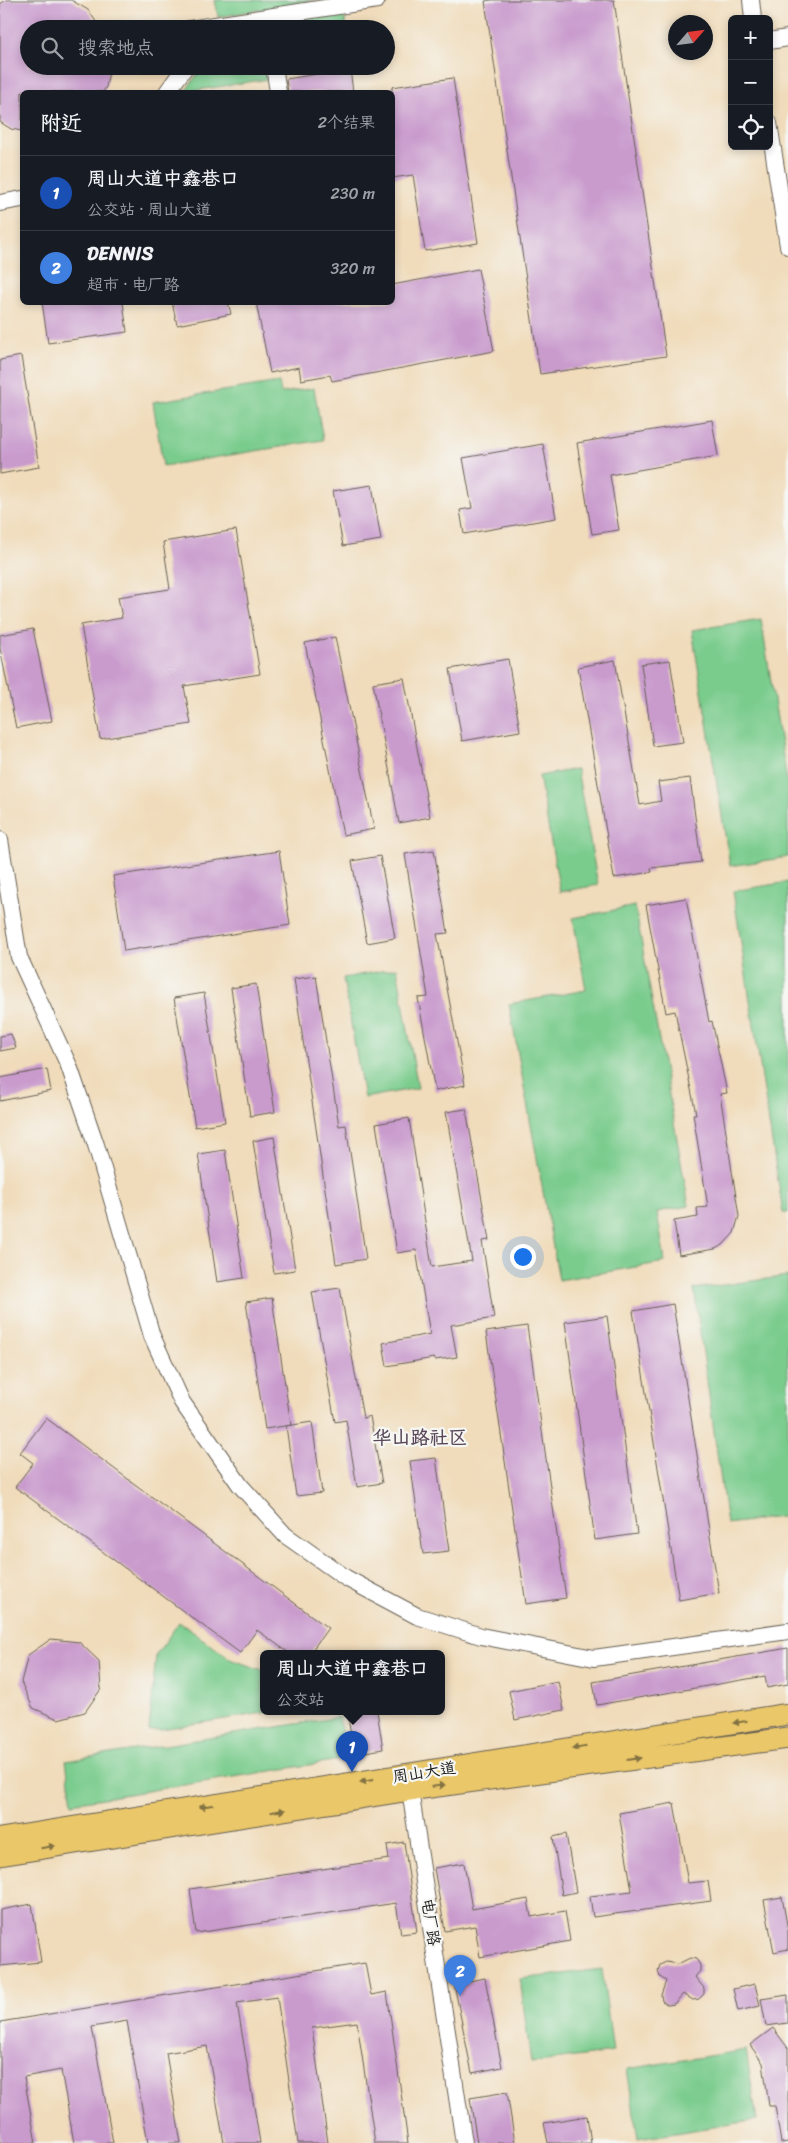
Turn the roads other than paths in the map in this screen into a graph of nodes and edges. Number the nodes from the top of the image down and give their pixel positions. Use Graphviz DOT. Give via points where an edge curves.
graph roads {
  1 [pos="377,0"];
  2 [pos="750,0"];
  3 [pos="353,2"];
  4 [pos="752,15"];
  5 [pos="280,20"];
  6 [pos="788,38"];
  7 [pos="773,40"];
  8 [pos="179,75"];
  9 [pos="275,75"];
  10 [pos="168,90"];
  11 [pos="278,90"];
  12 [pos="773,149"];
  13 [pos="20,199"];
  14 [pos="0,203"];
  15 [pos="788,246"];
  16 [pos="0,840"];
  17 [pos="788,1631"];
  18 [pos="788,1714"];
  19 [pos="788,1738"];
  20 [pos="410,1790"];
  21 [pos="0,1839"];
  22 [pos="0,1855"];
  23 [pos="464,2143"];
  1 -- 3 [label="street"];
  2 -- 4 [label="street"];
  3 -- 5 [label="street"];
  6 -- 7 [label="street"];
  8 -- 10 [label="street"];
  9 -- 11 [label="street"];
  12 -- 15 [label="street"];
  13 -- 14 [label="street"];
  16 -- 17 [label="street" via="19,957 69,1066 96,1144 152,1336 182,1402 240,1485 285,1535 346,1578 417,1616 481,1636 594,1658"];
  18 -- 21 [label="main road, 周山大道, one-way"];
  20 -- 19 [label="main road, 周山大道, one-way"];
  22 -- 20 [label="main road, 周山大道, one-way"];
  20 -- 23 [label="street, 电厂路"];
}
